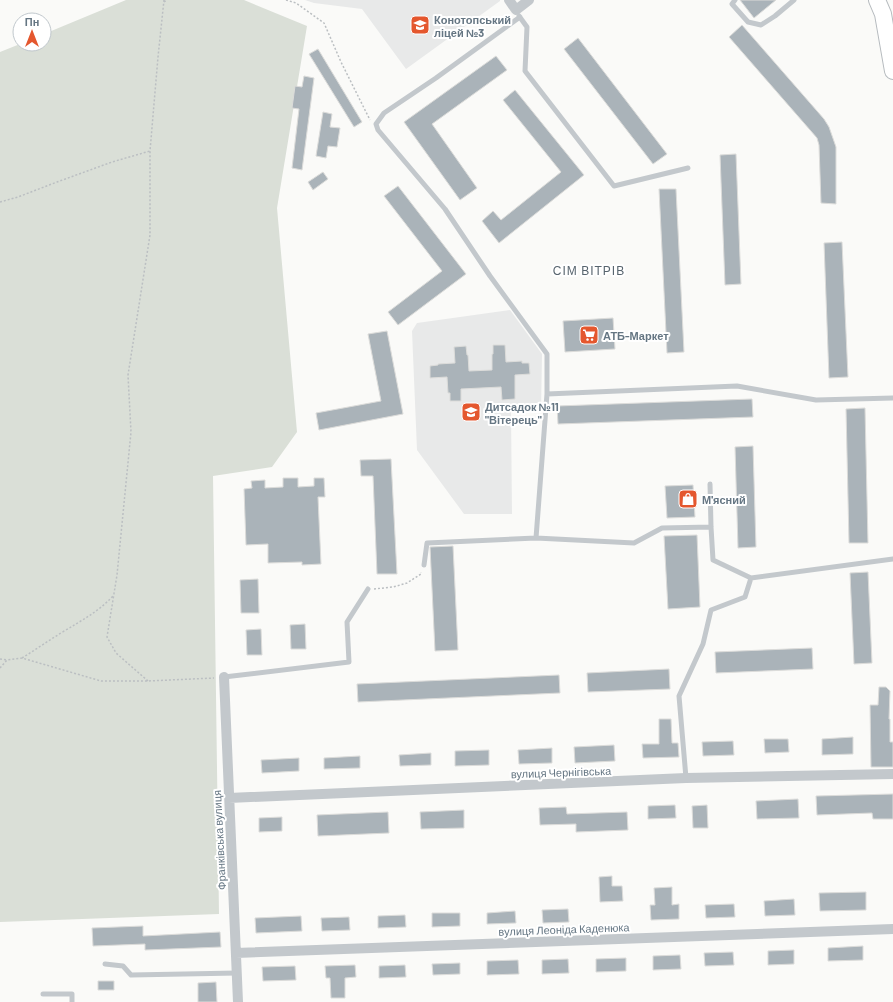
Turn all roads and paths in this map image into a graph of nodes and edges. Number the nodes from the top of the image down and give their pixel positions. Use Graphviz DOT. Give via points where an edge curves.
graph roads {
  1 [pos="167,0"];
  2 [pos="286,0"];
  3 [pos="509,0"];
  4 [pos="529,0"];
  5 [pos="735,0"];
  6 [pos="794,0"];
  7 [pos="877,0"];
  8 [pos="164,1"];
  9 [pos="518,14"];
  10 [pos="893,71"];
  11 [pos="376,124"];
  12 [pos="150,152"];
  13 [pos="688,168"];
  14 [pos="0,202"];
  15 [pos="547,394"];
  16 [pos="893,398"];
  17 [pos="710,484"];
  18 [pos="711,527"];
  19 [pos="536,538"];
  20 [pos="893,559"];
  21 [pos="424,564"];
  22 [pos="751,578"];
  23 [pos="368,589"];
  24 [pos="114,594"];
  25 [pos="22,658"];
  26 [pos="0,659"];
  27 [pos="6,660"];
  28 [pos="0,668"];
  29 [pos="224,677"];
  30 [pos="148,681"];
  31 [pos="893,774"];
  32 [pos="686,778"];
  33 [pos="229,798"];
  34 [pos="893,929"];
  35 [pos="236,953"];
  36 [pos="105,964"];
  37 [pos="237,973"];
  38 [pos="44,994"];
  39 [pos="72,1002"];
  40 [pos="238,1002"];
  1 -- 8 [label="path"];
  2 -- 11 [label="path" via="296,3 324,23 370,120"];
  3 -- 9 [label="street"];
  4 -- 9 [label="street"];
  5 -- 6 [label="lane" via="732,4 748,22 761,24"];
  7 -- 10 [label="main road" via="883,14"];
  8 -- 12 [label="path"];
  9 -- 11 [label="lane" via="436,78 384,113"];
  9 -- 13 [label="lane" via="527,27 526,71 614,186"];
  11 -- 15 [label="lane" via="378,130 445,209 547,354"];
  12 -- 14 [label="path" via="112,162"];
  12 -- 24 [label="path" via="150,235 128,375 131,432"];
  15 -- 16 [label="lane" via="737,386 816,400"];
  15 -- 19 [label="lane"];
  17 -- 18 [label="lane"];
  18 -- 19 [label="lane" via="662,528 634,543"];
  18 -- 22 [label="lane" via="713,560"];
  19 -- 21 [label="lane" via="427,543"];
  20 -- 22 [label="lane"];
  21 -- 23 [label="path" via="421,574 407,583"];
  22 -- 32 [label="lane" via="745,597 711,610 703,644 679,696"];
  23 -- 29 [label="lane" via="347,622 349,662"];
  24 -- 25 [label="path" via="90,616"];
  24 -- 30 [label="path" via="107,637 116,653"];
  25 -- 27 [label="path"];
  25 -- 30 [label="path" via="101,681"];
  26 -- 27 [label="path"];
  27 -- 28 [label="path"];
  29 -- 30 [label="path"];
  29 -- 33 [label="street, Франківська вулиця"];
  31 -- 32 [label="street, вулиця Чернігівська"];
  32 -- 33 [label="street, вулиця Чернігівська"];
  33 -- 35 [label="street, Франківська вулиця"];
  34 -- 35 [label="street, вулиця Леоніда Каденюка"];
  35 -- 37 [label="street, Франківська вулиця"];
  36 -- 37 [label="lane" via="123,966 131,975"];
  37 -- 40 [label="street, Франківська вулиця"];
  38 -- 39 [label="lane" via="72,994"];
}
